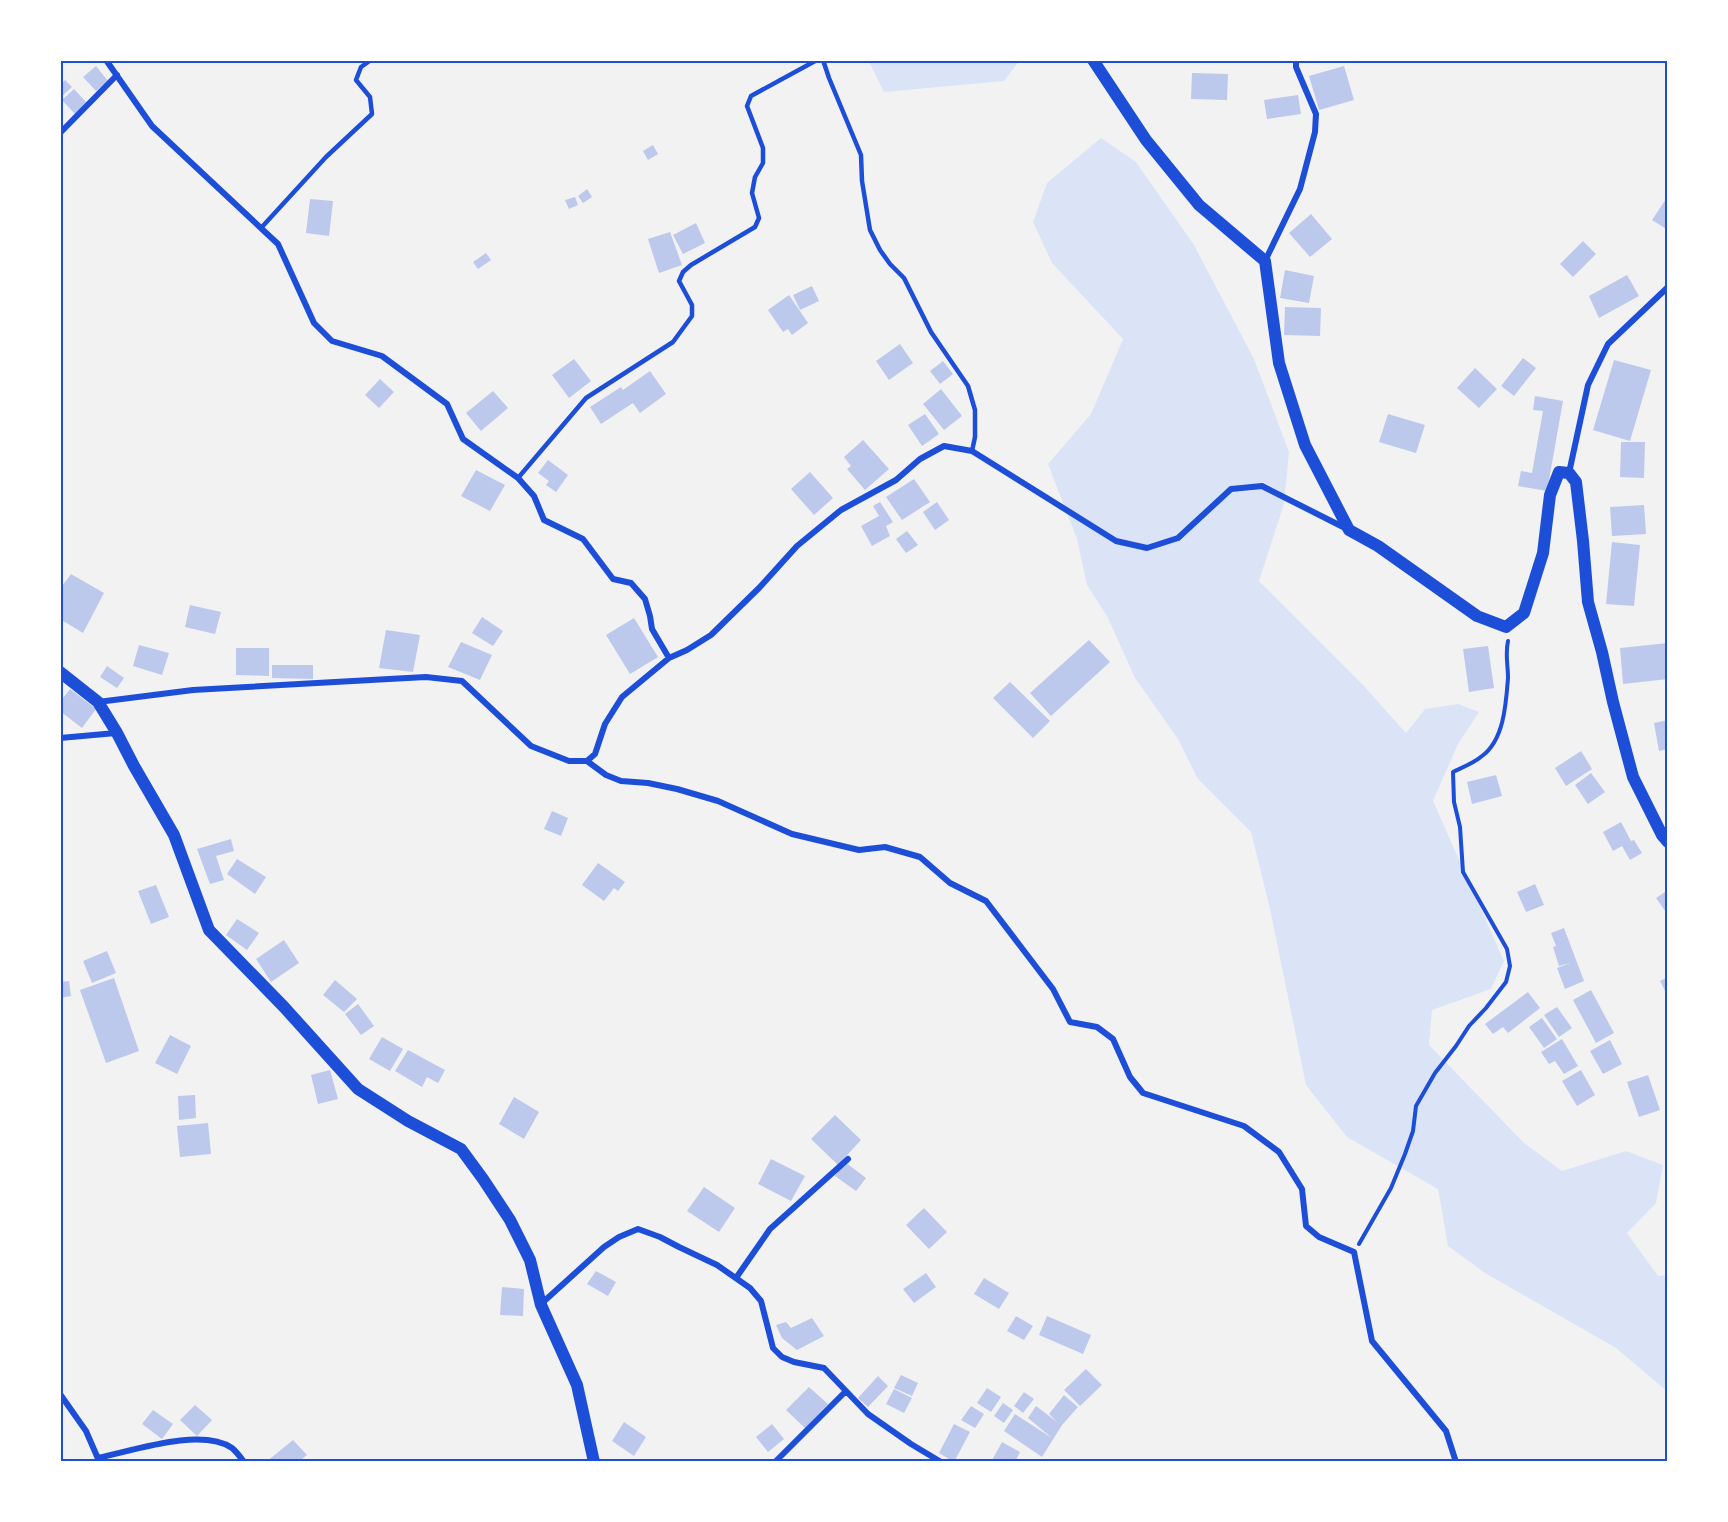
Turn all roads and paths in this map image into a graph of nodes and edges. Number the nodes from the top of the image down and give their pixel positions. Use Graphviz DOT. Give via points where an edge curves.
graph roads {
  1 [pos="106,60"];
  2 [pos="371,60"];
  3 [pos="817,60"];
  4 [pos="823,60"];
  5 [pos="1093,60"];
  6 [pos="1296,60"];
  7 [pos="117,75"];
  8 [pos="60,133"];
  9 [pos="261,228"];
  10 [pos="1265,261"];
  11 [pos="1668,287"];
  12 [pos="972,451"];
  13 [pos="1569,473"];
  14 [pos="518,478"];
  15 [pos="1350,530"];
  16 [pos="1506,627"];
  17 [pos="669,658"];
  18 [pos="60,672"];
  19 [pos="98,702"];
  20 [pos="117,733"];
  21 [pos="60,738"];
  22 [pos="587,761"];
  23 [pos="1668,842"];
  24 [pos="848,1159"];
  25 [pos="1354,1252"];
  26 [pos="735,1278"];
  27 [pos="541,1305"];
  28 [pos="846,1391"];
  29 [pos="60,1394"];
  30 [pos="99,1460"];
  31 [pos="244,1462"];
  32 [pos="594,1462"];
  33 [pos="775,1462"];
  34 [pos="941,1462"];
  35 [pos="1456,1462"];
  1 -- 7 [label="street"];
  2 -- 9 [label="lane" via="361,67 356,80 370,97 372,114"];
  3 -- 14 [label="lane" via="751,96 747,106 763,148 763,163 752,192 759,218 755,227 682,272 679,281 692,305 692,316 673,342 586,398"];
  4 -- 12 [label="lane" via="861,156 870,230 880,250 904,278 931,332 968,386 975,410"];
  5 -- 10 [label="main road" via="1146,140 1199,205"];
  6 -- 10 [label="street" via="1316,114 1315,132 1300,189"];
  7 -- 8 [label="street"];
  7 -- 9 [label="street" via="152,126"];
  9 -- 14 [label="street" via="279,244 314,323 332,341 382,356 447,404 463,439"];
  10 -- 15 [label="main road" via="1279,363 1305,445"];
  11 -- 13 [label="street" via="1608,344 1588,385"];
  12 -- 15 [label="street" via="1116,541 1147,548 1178,538 1231,489 1262,486"];
  12 -- 17 [label="street" via="944,446 920,459 896,480 841,510 797,546 711,635"];
  13 -- 16 [label="main road" via="1558,472 1550,495 1543,553 1524,613"];
  13 -- 23 [label="main road" via="1576,482 1588,602 1633,777"];
  14 -- 17 [label="street" via="534,496 544,520 583,539 613,579 631,583 645,599 652,629"];
  15 -- 16 [label="main road" via="1477,616"];
  16 -- 25 [label="path" via="1508,675 1499,736 1484,756 1454,772 1454,802 1463,872 1507,949 1510,966 1506,982 1469,1026 1416,1106 1413,1131 1391,1188"];
  17 -- 22 [label="street" via="622,697 605,724 595,754"];
  18 -- 19 [label="main road"];
  19 -- 20 [label="main road"];
  19 -- 22 [label="street" via="193,690 426,677 462,681 531,746 569,761"];
  20 -- 21 [label="street"];
  20 -- 27 [label="main road" via="174,835 209,930 358,1089 460,1149 510,1220 530,1260"];
  22 -- 25 [label="street" via="621,781 648,783 718,801 792,834 860,850 885,848 920,857 950,883 986,901 1053,989 1070,1022 1097,1028 1113,1039 1130,1077 1143,1093 1244,1126 1279,1152 1302,1189 1306,1226 1318,1237"];
  24 -- 26 [label="street" via="770,1229"];
  25 -- 35 [label="street" via="1372,1341 1446,1431"];
  26 -- 27 [label="street" via="717,1265 638,1229 604,1247"];
  26 -- 28 [label="street" via="761,1301 773,1348 782,1358 824,1368"];
  27 -- 32 [label="main road" via="577,1385"];
  28 -- 33 [label="street"];
  28 -- 34 [label="street" via="868,1414"];
  29 -- 30 [label="street" via="86,1431"];
  30 -- 31 [label="street" via="183,1439 207,1439 232,1448"];
}
